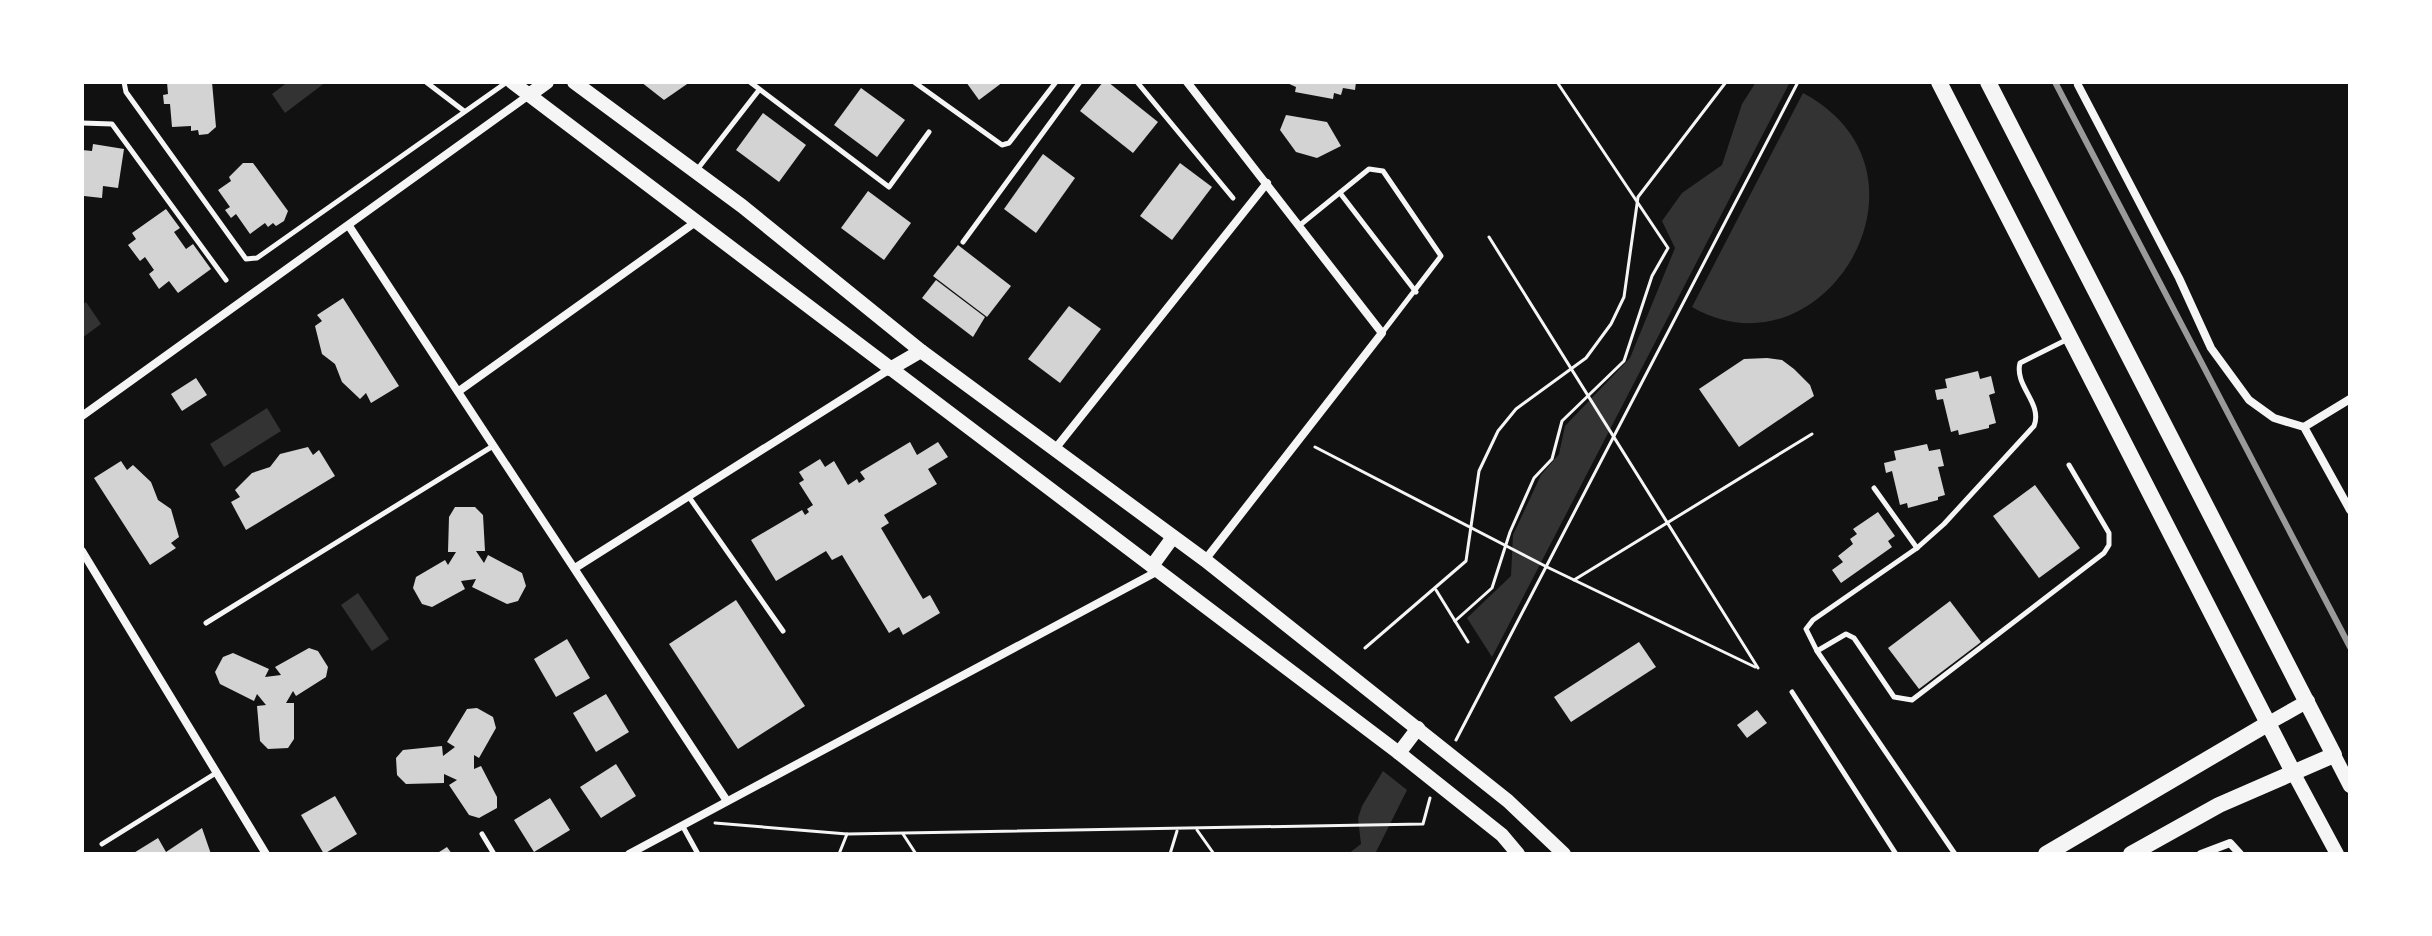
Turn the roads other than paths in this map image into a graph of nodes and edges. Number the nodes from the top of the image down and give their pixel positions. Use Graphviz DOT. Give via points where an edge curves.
graph roads {
  1 [pos="124,82"];
  2 [pos="426,82"];
  3 [pos="509,82"];
  4 [pos="547,82"];
  5 [pos="574,82"];
  6 [pos="750,82"];
  7 [pos="914,82"];
  8 [pos="1056,82"];
  9 [pos="1080,82"];
  10 [pos="1137,82"];
  11 [pos="1187,82"];
  12 [pos="1939,82"];
  13 [pos="1988,82"];
  14 [pos="2078,85"];
  15 [pos="759,90"];
  16 [pos="529,95"];
  17 [pos="464,111"];
  18 [pos="82,123"];
  19 [pos="929,132"];
  20 [pos="695,172"];
  21 [pos="1267,183"];
  22 [pos="1340,193"];
  23 [pos="1233,198"];
  24 [pos="697,221"];
  25 [pos="1300,225"];
  26 [pos="349,226"];
  27 [pos="963,242"];
  28 [pos="226,280"];
  29 [pos="1416,292"];
  30 [pos="1382,333"];
  31 [pos="2070,337"];
  32 [pos="921,351"];
  33 [pos="890,369"];
  34 [pos="459,391"];
  35 [pos="2350,399"];
  36 [pos="82,416"];
  37 [pos="2304,427"];
  38 [pos="494,446"];
  39 [pos="1055,449"];
  40 [pos="2069,465"];
  41 [pos="1874,488"];
  42 [pos="688,496"];
  43 [pos="2350,510"];
  44 [pos="1173,537"];
  45 [pos="1917,548"];
  46 [pos="82,551"];
  47 [pos="1205,560"];
  48 [pos="575,568"];
  49 [pos="1155,568"];
  50 [pos="206,623"];
  51 [pos="783,631"];
  52 [pos="1817,651"];
  53 [pos="1792,692"];
  54 [pos="2308,701"];
  55 [pos="2269,723"];
  56 [pos="1418,728"];
  57 [pos="1399,753"];
  58 [pos="2334,755"];
  59 [pos="217,773"];
  60 [pos="2294,774"];
  61 [pos="2350,786"];
  62 [pos="727,801"];
  63 [pos="686,823"];
  64 [pos="482,834"];
  65 [pos="102,844"];
  66 [pos="266,854"];
  67 [pos="494,854"];
  68 [pos="629,854"];
  69 [pos="698,854"];
  70 [pos="1518,854"];
  71 [pos="1564,854"];
  72 [pos="1896,854"];
  73 [pos="1955,854"];
  74 [pos="2046,854"];
  75 [pos="2131,854"];
  76 [pos="2201,854"];
  77 [pos="2240,854"];
  78 [pos="2337,854"];
  1 -- 17 [label="lane" via="126,92 246,259 257,258"];
  2 -- 17 [label="lane"];
  3 -- 16 [label="main road"];
  3 -- 17 [label="lane"];
  4 -- 16 [label="main road"];
  5 -- 20 [label="main road"];
  6 -- 15 [label="lane"];
  7 -- 8 [label="lane" via="1006,145"];
  9 -- 27 [label="lane"];
  10 -- 23 [label="lane"];
  11 -- 21 [label="street"];
  12 -- 31 [label="main road"];
  13 -- 54 [label="main road"];
  14 -- 37 [label="street" via="2211,348 2249,400 2274,418"];
  15 -- 19 [label="lane" via="889,187"];
  15 -- 20 [label="lane"];
  16 -- 24 [label="main road"];
  16 -- 26 [label="street"];
  18 -- 28 [label="lane" via="112,124"];
  20 -- 32 [label="main road"];
  21 -- 25 [label="street"];
  21 -- 39 [label="street"];
  22 -- 25 [label="lane"];
  22 -- 29 [label="lane"];
  22 -- 29 [label="lane" via="1369,169 1383,171 1440,250 1437,264"];
  24 -- 33 [label="main road"];
  24 -- 34 [label="street"];
  25 -- 30 [label="street"];
  26 -- 34 [label="street"];
  26 -- 36 [label="street"];
  29 -- 30 [label="lane"];
  30 -- 47 [label="street"];
  31 -- 45 [label="lane" via="2020,363 2021,381 2034,406 2034,426"];
  31 -- 55 [label="main road"];
  32 -- 33 [label="main road"];
  32 -- 39 [label="main road"];
  33 -- 42 [label="street"];
  33 -- 49 [label="main road"];
  34 -- 38 [label="street"];
  35 -- 37 [label="street"];
  37 -- 43 [label="street"];
  38 -- 48 [label="street"];
  38 -- 50 [label="lane"];
  39 -- 44 [label="main road"];
  40 -- 52 [label="lane" via="2109,533 2104,553 1912,700 1894,697 1854,638 1846,634"];
  41 -- 45 [label="lane"];
  42 -- 48 [label="street"];
  42 -- 51 [label="lane"];
  44 -- 47 [label="main road"];
  44 -- 49 [label="main road"];
  45 -- 52 [label="lane" via="1813,620 1806,629"];
  46 -- 59 [label="street"];
  47 -- 56 [label="main road"];
  48 -- 62 [label="street"];
  49 -- 57 [label="main road"];
  49 -- 62 [label="street"];
  52 -- 73 [label="lane"];
  53 -- 72 [label="lane"];
  54 -- 55 [label="main road"];
  54 -- 58 [label="main road"];
  55 -- 60 [label="main road"];
  55 -- 74 [label="main road"];
  56 -- 57 [label="main road"];
  56 -- 71 [label="main road"];
  57 -- 70 [label="main road" via="1502,835"];
  58 -- 60 [label="main road"];
  58 -- 61 [label="main road"];
  59 -- 65 [label="lane"];
  59 -- 66 [label="street"];
  60 -- 75 [label="main road" via="2219,805"];
  60 -- 78 [label="main road"];
  62 -- 63 [label="street"];
  63 -- 68 [label="street"];
  63 -- 69 [label="lane"];
  64 -- 67 [label="lane"];
  76 -- 77 [label="street" via="2230,843"];
}
